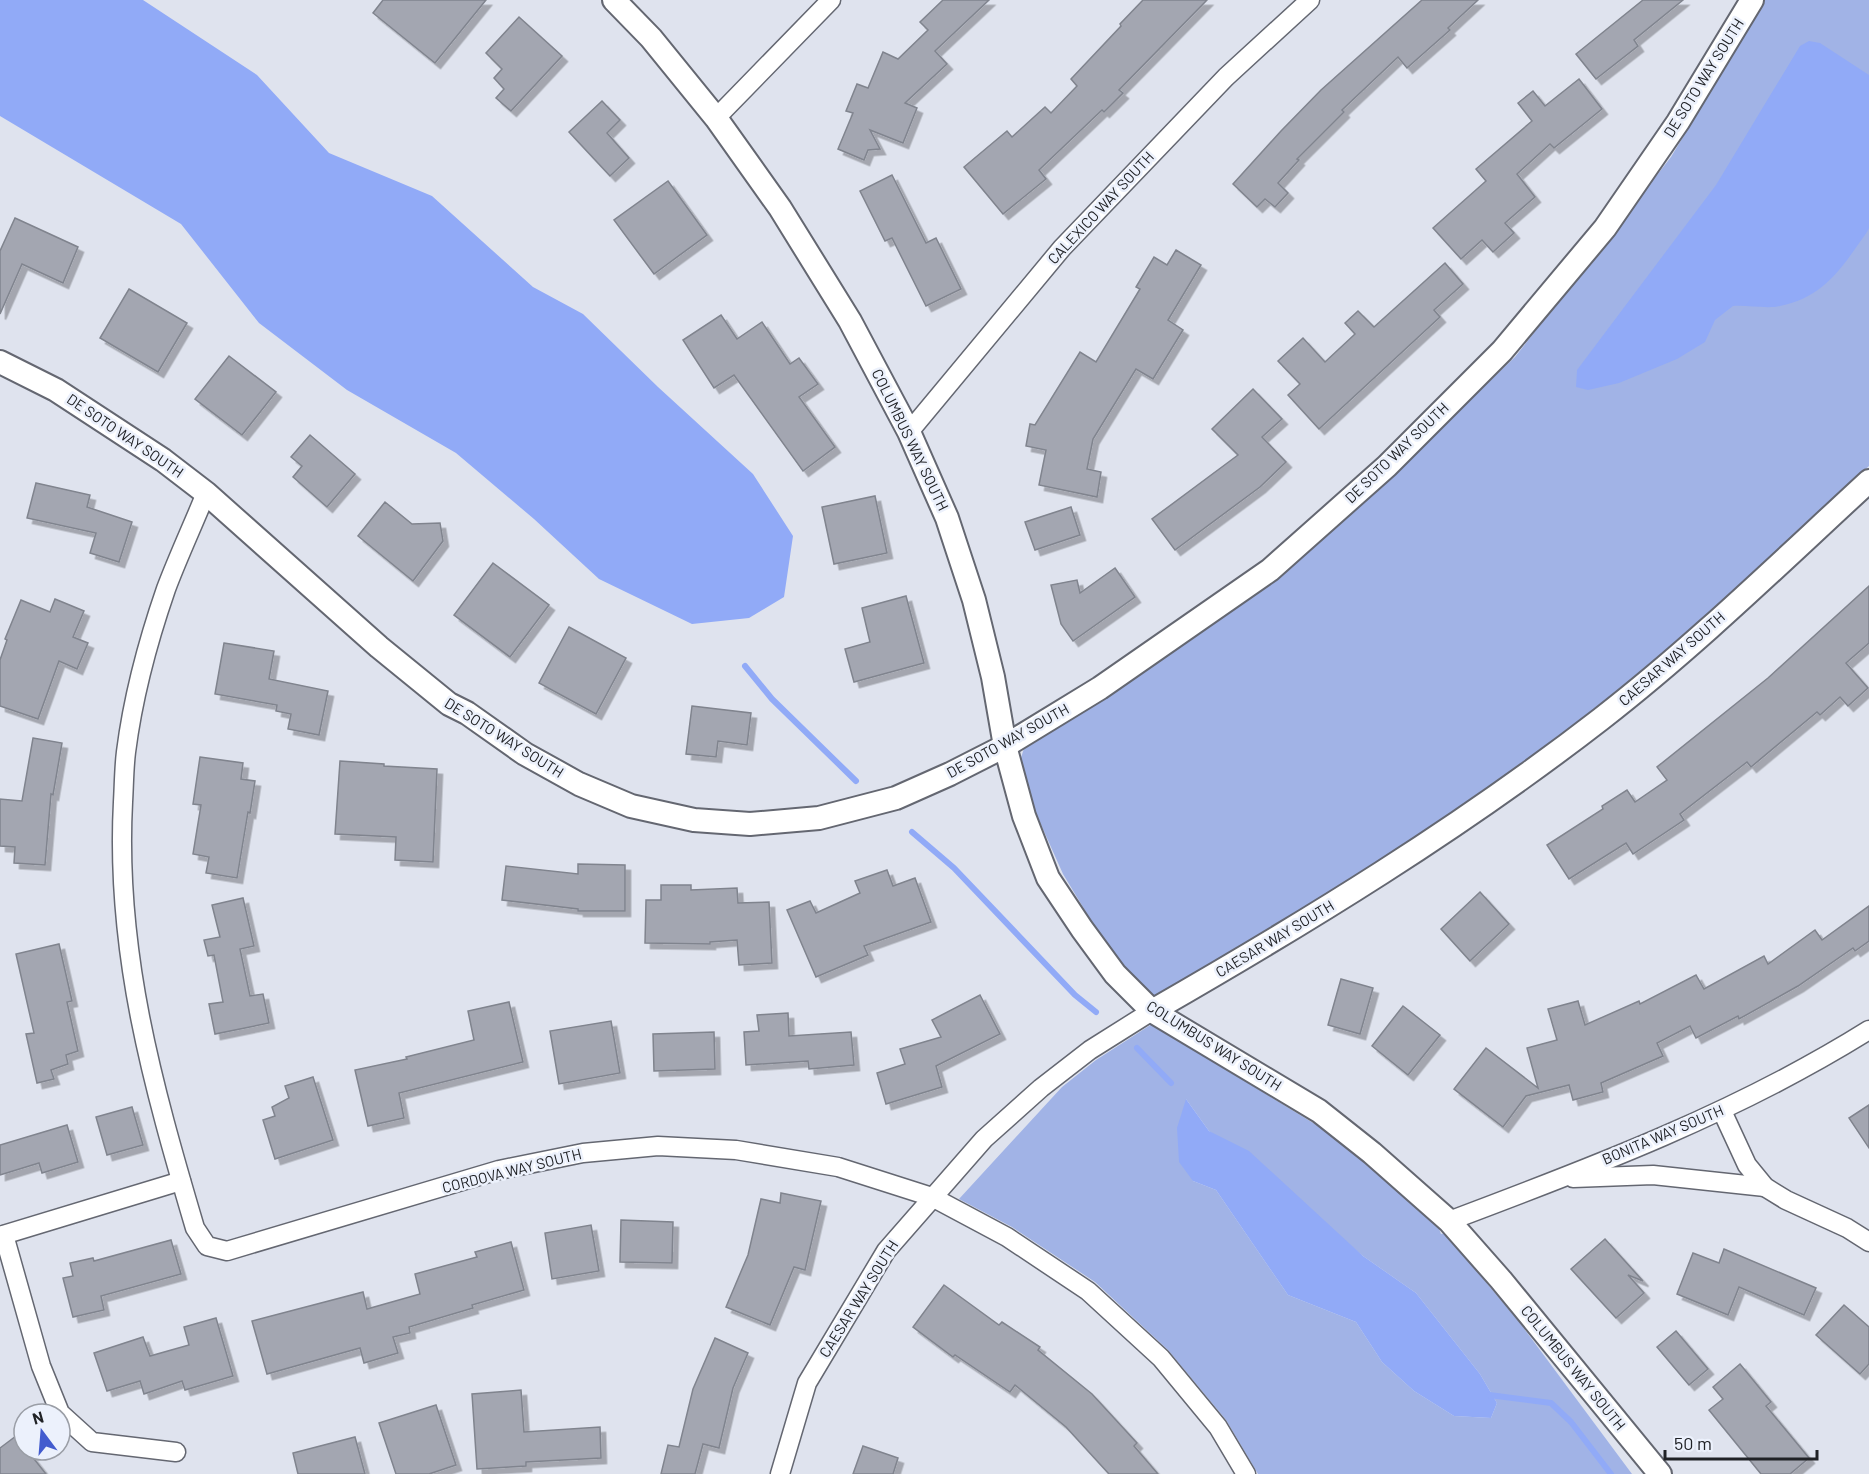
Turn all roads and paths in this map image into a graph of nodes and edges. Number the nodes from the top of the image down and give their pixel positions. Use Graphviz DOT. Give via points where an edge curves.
graph roads {
  1 [pos="614,0"];
  2 [pos="831,0"];
  3 [pos="1310,0"];
  4 [pos="1752,0"];
  5 [pos="716,118"];
  6 [pos="0,362"];
  7 [pos="909,432"];
  8 [pos="1869,481"];
  9 [pos="206,493"];
  10 [pos="1005,746"];
  11 [pos="1152,1011"];
  12 [pos="1869,1030"];
  13 [pos="1722,1111"];
  14 [pos="1562,1179"];
  15 [pos="181,1181"];
  16 [pos="1765,1187"];
  17 [pos="932,1197"];
  18 [pos="1449,1221"];
  19 [pos="2,1235"];
  20 [pos="1869,1242"];
  21 [pos="176,1452"];
  22 [pos="780,1474"];
  23 [pos="1246,1474"];
  24 [pos="1660,1474"];
  1 -- 5 [label="street, COLUMBUS WAY SOUTH" via="651,38"];
  2 -- 5 [label="street"];
  3 -- 7 [label="street, CALEXICO WAY SOUTH" via="1226,77 1062,248"];
  4 -- 10 [label="street, DE SOTO WAY SOUTH" via="1678,122 1605,228 1502,351 1412,441 1270,570 1100,688"];
  5 -- 7 [label="street, COLUMBUS WAY SOUTH" via="780,208 850,321"];
  6 -- 9 [label="street, DE SOTO WAY SOUTH" via="56,390"];
  7 -- 10 [label="street, COLUMBUS WAY SOUTH" via="948,518 974,600"];
  8 -- 11 [label="street, CAESAR WAY SOUTH" via="1695,641 1602,719 1385,872"];
  9 -- 10 [label="street, DE SOTO WAY SOUTH" via="449,704 467,712 525,754 579,784 631,806 694,820 750,824 819,818 896,798"];
  9 -- 15 [label="street, CORDOVA WAY SOUTH" via="167,589 144,664 126,752 122,821 122,883 129,957 142,1035"];
  10 -- 11 [label="street, COLUMBUS WAY SOUTH" via="1024,816 1048,878 1115,974"];
  11 -- 17 [label="street, CAESAR WAY SOUTH" via="1089,1050 1041,1088 984,1139"];
  11 -- 18 [label="street, COLUMBUS WAY SOUTH" via="1318,1111"];
  12 -- 13 [label="street, BONITA WAY SOUTH"];
  13 -- 14 [label="street, BONITA WAY SOUTH"];
  13 -- 16 [label="street" via="1747,1165"];
  14 -- 16 [label="street" via="1653,1175"];
  14 -- 18 [label="street, BONITA WAY SOUTH"];
  15 -- 17 [label="street, CORDOVA WAY SOUTH" via="195,1228 207,1246 227,1251 500,1170 582,1153 658,1146 736,1150 838,1167"];
  15 -- 19 [label="street"];
  16 -- 20 [label="street"];
  17 -- 22 [label="street, CAESAR WAY SOUTH" via="886,1251 807,1383"];
  17 -- 23 [label="street, CORDOVA WAY SOUTH" via="1007,1237 1088,1291 1161,1358 1218,1428"];
  18 -- 24 [label="street, COLUMBUS WAY SOUTH"];
  19 -- 21 [label="street" via="41,1366 60,1413 92,1442"];
}
